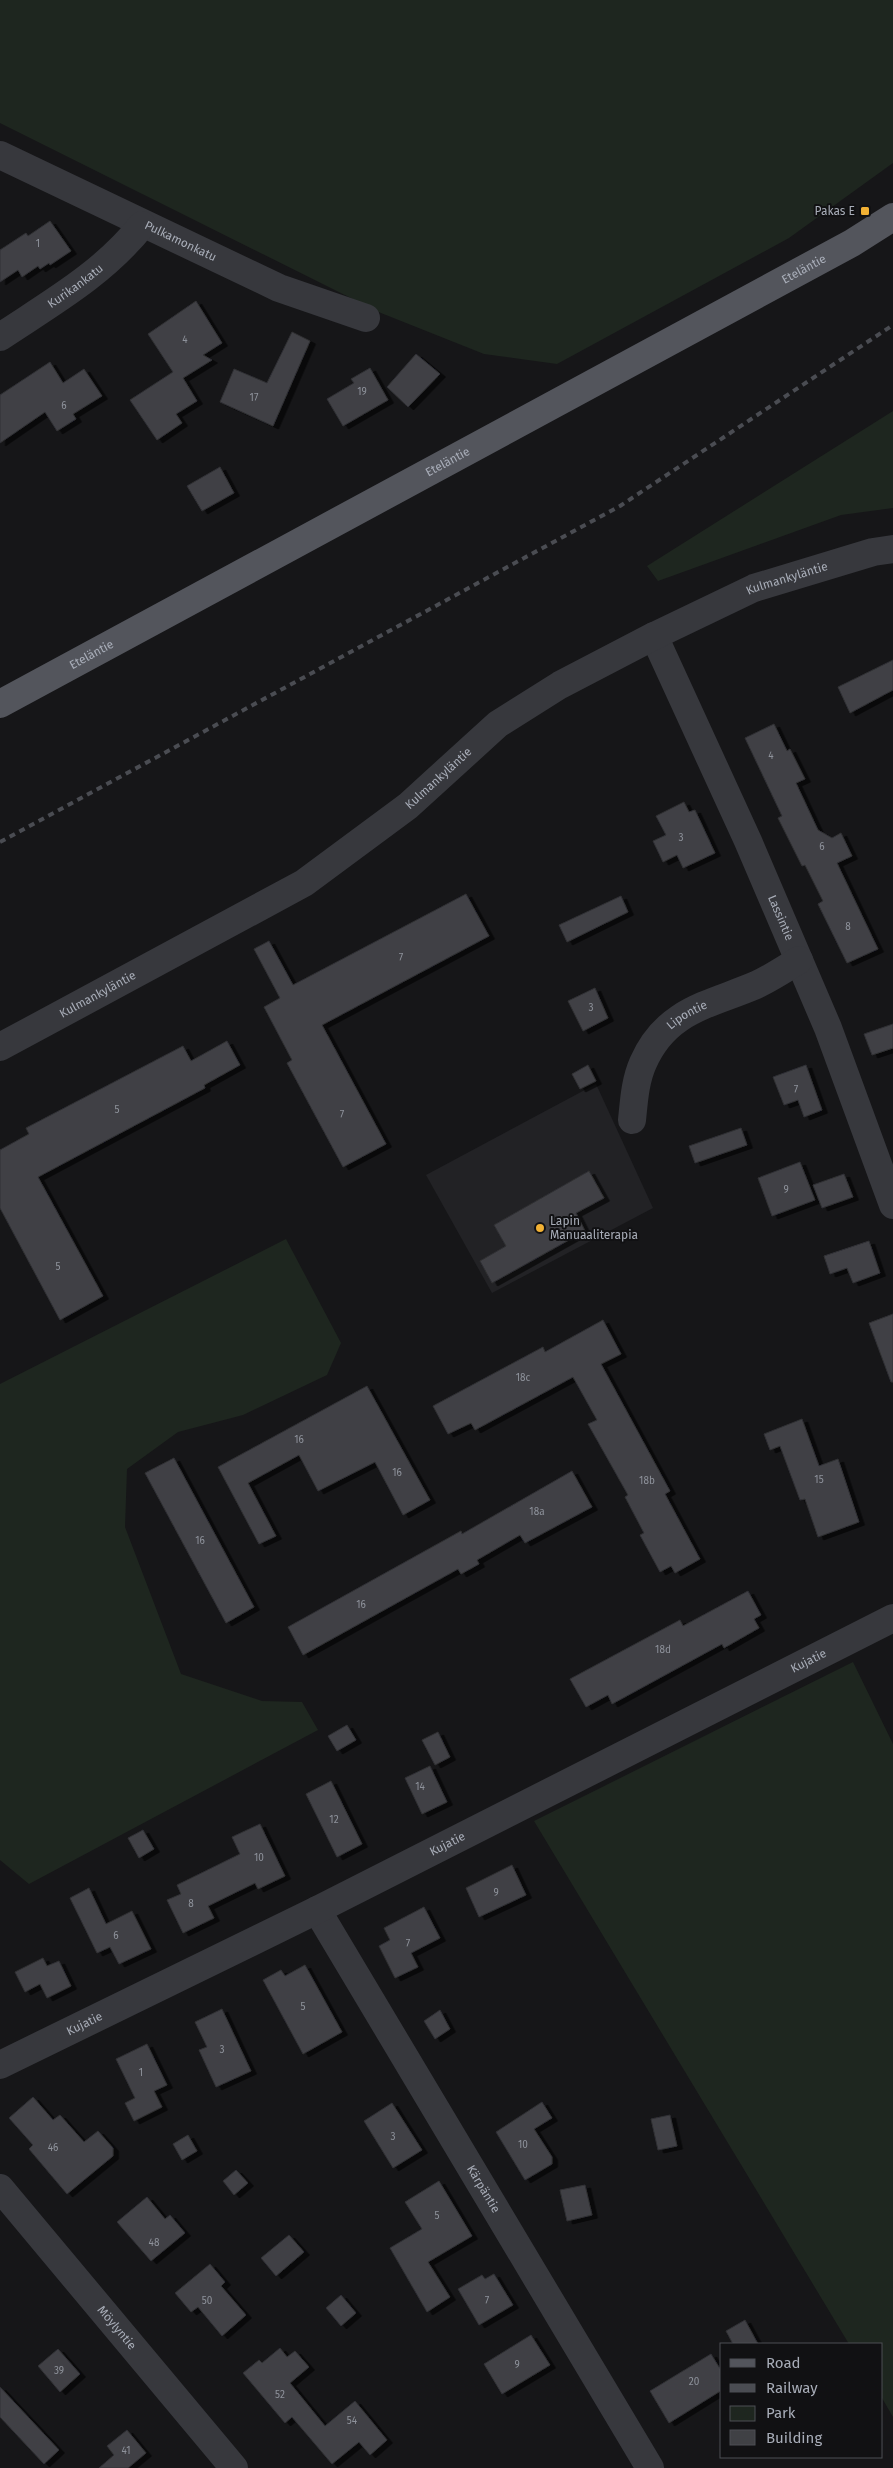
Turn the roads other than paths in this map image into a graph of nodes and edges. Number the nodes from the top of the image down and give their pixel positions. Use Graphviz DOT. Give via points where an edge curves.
graph roads {
  1 [pos="0,155"];
  2 [pos="893,217"];
  3 [pos="142,225"];
  4 [pos="366,318"];
  5 [pos="0,337"];
  6 [pos="893,549"];
  7 [pos="654,636"];
  8 [pos="0,704"];
  9 [pos="799,960"];
  10 [pos="0,1047"];
  11 [pos="632,1120"];
  12 [pos="893,1205"];
  13 [pos="893,1618"];
  14 [pos="316,1910"];
  15 [pos="0,2065"];
  16 [pos="0,2188"];
  17 [pos="234,2468"];
  18 [pos="650,2468"];
  1 -- 3 [label="street, Pulkamonkatu"];
  2 -- 8 [label="main road, Eteläntie" via="843,248"];
  3 -- 4 [label="street, Pulkamonkatu" via="279,288"];
  3 -- 5 [label="street, Kurikankatu" via="111,260 91,276"];
  6 -- 7 [label="street, Kulmankyläntie" via="873,552 754,588"];
  7 -- 9 [label="street, Lassintie"];
  7 -- 10 [label="street, Kulmankyläntie" via="560,685 498,724 408,806 304,883"];
  9 -- 11 [label="street, Lipontie" via="758,984 699,1005 674,1022 643,1062"];
  9 -- 12 [label="street, Lassintie" via="828,1028"];
  13 -- 14 [label="street, Kujatie"];
  14 -- 15 [label="street, Kujatie"];
  14 -- 18 [label="street, Kärpäntie"];
  16 -- 17 [label="street, Möylyntie"];
}
